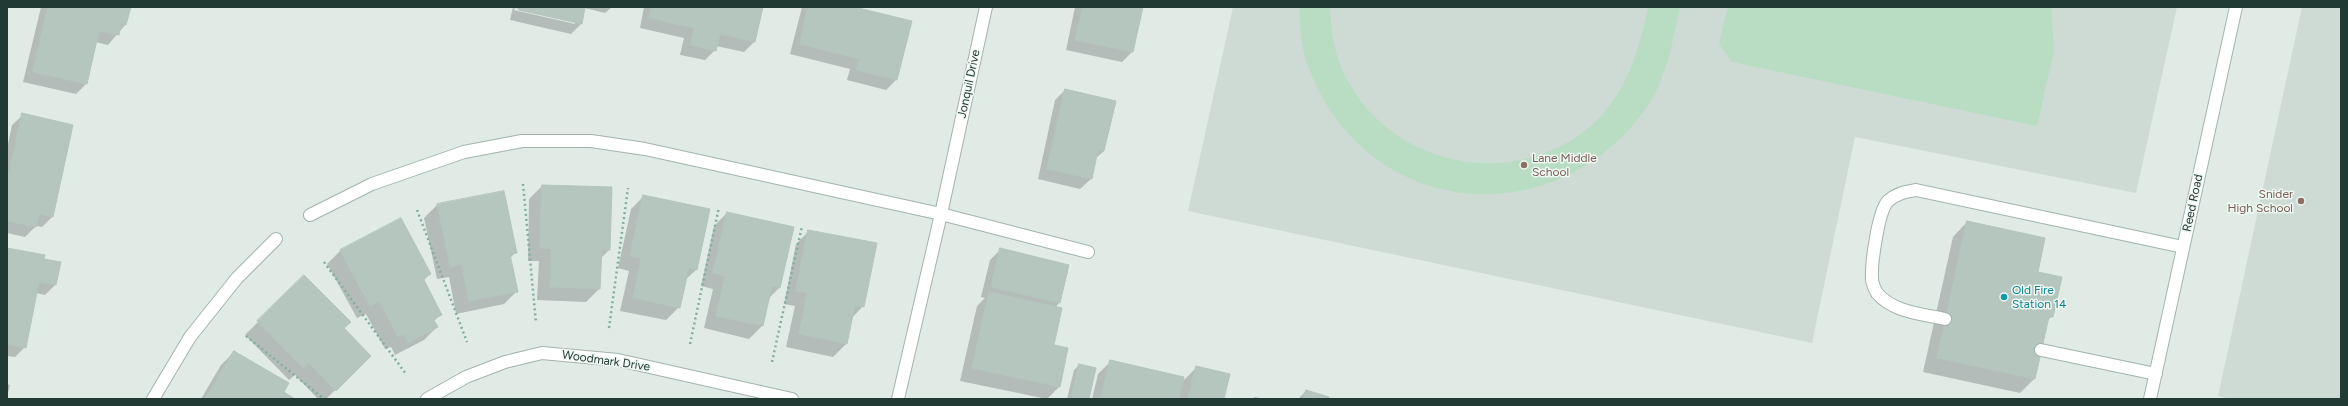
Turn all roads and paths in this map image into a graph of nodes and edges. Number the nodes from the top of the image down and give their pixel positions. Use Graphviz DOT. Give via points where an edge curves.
graph roads {
  1 [pos="986,7"];
  2 [pos="2236,7"];
  3 [pos="523,184"];
  4 [pos="628,188"];
  5 [pos="719,207"];
  6 [pos="417,210"];
  7 [pos="941,214"];
  8 [pos="310,215"];
  9 [pos="802,226"];
  10 [pos="276,239"];
  11 [pos="2183,248"];
  12 [pos="1088,252"];
  13 [pos="324,262"];
  14 [pos="1945,320"];
  15 [pos="536,323"];
  16 [pos="609,328"];
  17 [pos="246,336"];
  18 [pos="467,342"];
  19 [pos="690,344"];
  20 [pos="2041,350"];
  21 [pos="772,362"];
  22 [pos="406,374"];
  23 [pos="2156,374"];
  24 [pos="153,399"];
  25 [pos="324,399"];
  26 [pos="427,399"];
  27 [pos="792,399"];
  28 [pos="898,399"];
  29 [pos="2150,399"];
  1 -- 7 [label="street, Jonquil Drive"];
  2 -- 11 [label="street, Reed Road"];
  3 -- 15 [label="path"];
  4 -- 16 [label="path"];
  5 -- 19 [label="path"];
  6 -- 18 [label="path"];
  7 -- 8 [label="street" via="645,149 591,141 522,141 464,152 372,184"];
  7 -- 12 [label="street"];
  7 -- 28 [label="street, Jonquil Drive"];
  9 -- 21 [label="path"];
  10 -- 24 [label="street" via="237,278 190,337"];
  11 -- 14 [label="street" via="1916,190 1901,192 1887,202 1883,211 1872,280 1876,292 1887,303 1904,310"];
  11 -- 23 [label="street, Reed Road"];
  13 -- 22 [label="path"];
  17 -- 25 [label="path"];
  20 -- 23 [label="street"];
  23 -- 29 [label="street, Reed Road"];
  26 -- 27 [label="street, Woodmark Drive" via="504,362 542,354 618,360"];
}
